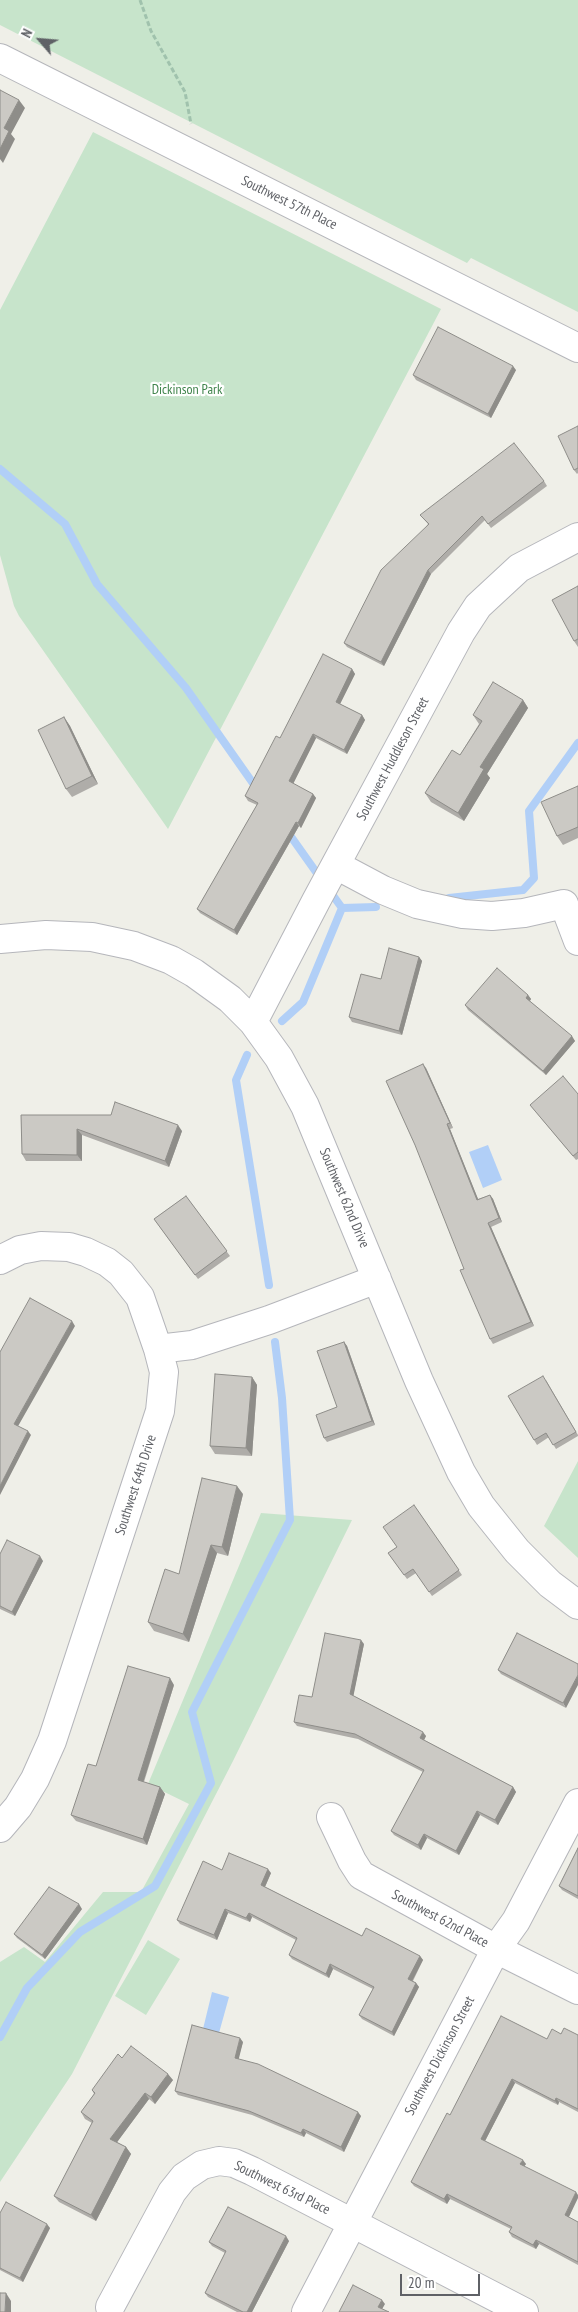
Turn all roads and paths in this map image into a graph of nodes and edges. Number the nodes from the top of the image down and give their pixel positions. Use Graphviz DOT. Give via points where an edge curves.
graph roads {
  1 [pos="140,0"];
  2 [pos="0,58"];
  3 [pos="184,151"];
  4 [pos="578,348"];
  5 [pos="578,537"];
  6 [pos="336,865"];
  7 [pos="571,901"];
  8 [pos="0,939"];
  9 [pos="578,941"];
  10 [pos="253,1022"];
  11 [pos="0,1260"];
  12 [pos="377,1279"];
  13 [pos="158,1350"];
  14 [pos="578,1605"];
  15 [pos="578,1804"];
  16 [pos="331,1817"];
  17 [pos="0,1828"];
  18 [pos="496,1949"];
  19 [pos="578,1990"];
  20 [pos="352,2223"];
  21 [pos="110,2307"];
  22 [pos="306,2312"];
  23 [pos="524,2312"];
  1 -- 3 [label="path" via="151,30 185,92 191,123"];
  2 -- 3 [label="street, Southwest 57th Place"];
  3 -- 4 [label="street, Southwest 57th Place"];
  5 -- 6 [label="street, Southwest Huddleson Street" via="519,568 478,606"];
  6 -- 7 [label="street" via="417,904 463,914 524,913"];
  6 -- 10 [label="street, Southwest Huddleson Street"];
  7 -- 9 [label="street"];
  8 -- 10 [label="street, Southwest 62nd Drive" via="46,935 92,937 134,946 194,974 230,999"];
  10 -- 12 [label="street, Southwest 62nd Drive" via="279,1058 305,1106"];
  11 -- 13 [label="street, Southwest 64th Drive" via="20,1250 42,1246 69,1247 107,1262 121,1273 140,1297"];
  12 -- 13 [label="street" via="192,1345"];
  12 -- 14 [label="street, Southwest 62nd Drive" via="441,1431 481,1506 530,1565"];
  13 -- 17 [label="street, Southwest 64th Drive" via="164,1372 160,1411 52,1741 35,1779"];
  15 -- 18 [label="street, Southwest Dickinson Street" via="516,1921"];
  16 -- 18 [label="street, Southwest 62nd Place" via="362,1875"];
  18 -- 19 [label="street, Southwest 62nd Place"];
  18 -- 20 [label="street, Southwest Dickinson Street"];
  20 -- 21 [label="street, Southwest 63rd Place" via="234,2162 202,2165 184,2177 172,2192"];
  20 -- 22 [label="street, Southwest Dickinson Street"];
  20 -- 23 [label="street, Southwest 63rd Place"];
}
